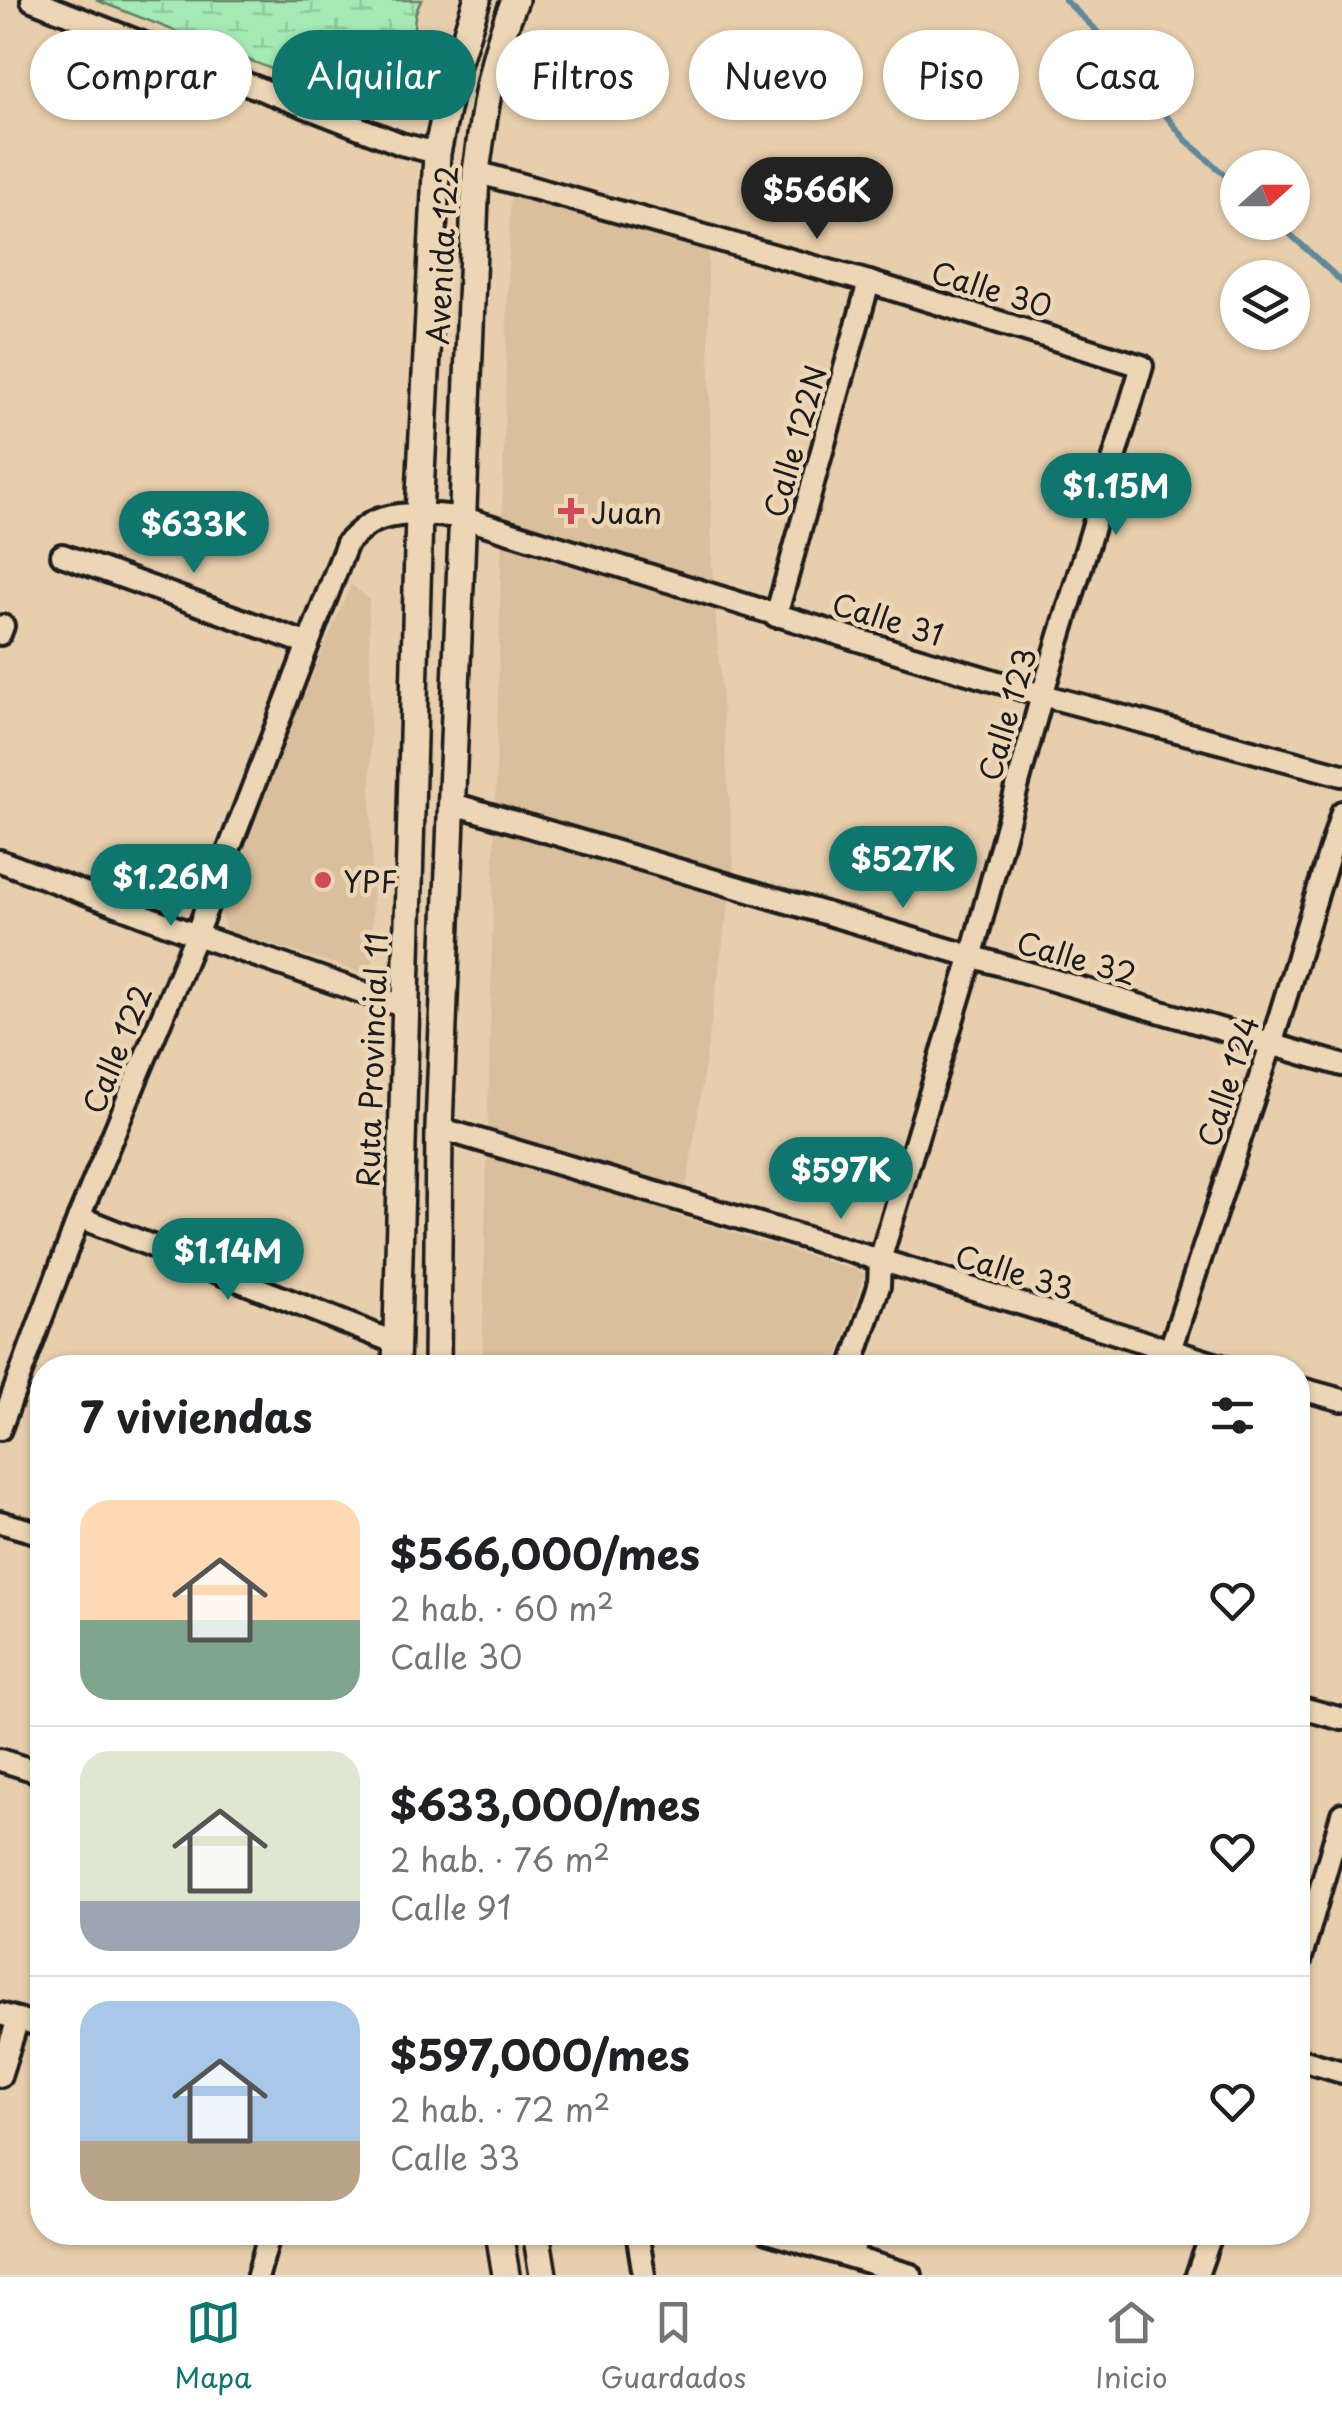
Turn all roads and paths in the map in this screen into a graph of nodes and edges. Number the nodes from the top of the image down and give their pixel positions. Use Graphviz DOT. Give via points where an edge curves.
graph roads {
  1 [pos="32,0"];
  2 [pos="477,0"];
  3 [pos="515,0"];
  4 [pos="437,154"];
  5 [pos="476,172"];
  6 [pos="870,282"];
  7 [pos="1142,366"];
  8 [pos="419,514"];
  9 [pos="461,517"];
  10 [pos="62,555"];
  11 [pos="776,616"];
  12 [pos="308,644"];
  13 [pos="1042,694"];
  14 [pos="1342,775"];
  15 [pos="450,803"];
  16 [pos="1342,812"];
  17 [pos="0,861"];
  18 [pos="196,934"];
  19 [pos="971,958"];
  20 [pos="406,1007"];
  21 [pos="1272,1045"];
  22 [pos="1342,1065"];
  23 [pos="439,1128"];
  24 [pos="79,1218"];
  25 [pos="880,1260"];
  26 [pos="396,1355"];
  27 [pos="436,1355"];
  28 [pos="855,1355"];
  29 [pos="1154,1355"];
  30 [pos="1167,1355"];
  31 [pos="1310,1391"];
  32 [pos="1342,1400"];
  33 [pos="0,1430"];
  34 [pos="0,1522"];
  35 [pos="30,1531"];
  36 [pos="1310,1711"];
  37 [pos="1342,1720"];
  38 [pos="0,1760"];
  39 [pos="30,1769"];
  40 [pos="1342,1814"];
  41 [pos="1310,1926"];
  42 [pos="9,2016"];
  43 [pos="1310,2063"];
  44 [pos="1342,2072"];
  45 [pos="0,2076"];
  46 [pos="266,2245"];
  47 [pos="501,2245"];
  48 [pos="538,2245"];
  49 [pos="639,2245"];
  50 [pos="812,2245"];
  51 [pos="855,2245"];
  52 [pos="1207,2245"];
  53 [pos="851,2256"];
  54 [pos="258,2275"];
  55 [pos="506,2275"];
  56 [pos="542,2275"];
  57 [pos="644,2275"];
  58 [pos="912,2275"];
  59 [pos="1197,2275"];
  1 -- 4 [label="street"];
  2 -- 4 [label="main road, Avenida 122"];
  3 -- 5 [label="main road, Avenida 122" via="486,95"];
  4 -- 8 [label="main road, Avenida 122"];
  5 -- 6 [label="street, Calle 30"];
  5 -- 9 [label="main road, Avenida 122"];
  6 -- 7 [label="street, Calle 30"];
  6 -- 11 [label="street, Calle 122N"];
  7 -- 13 [label="street, Calle 123"];
  8 -- 9 [label="street, Calle 31"];
  8 -- 12 [label="street, Calle 122" via="376,521 347,542"];
  8 -- 20 [label="main road, Ruta Provincial 11"];
  9 -- 11 [label="street, Calle 31"];
  9 -- 15 [label="main road"];
  10 -- 12 [label="street"];
  11 -- 13 [label="street, Calle 31"];
  12 -- 18 [label="street, Calle 122"];
  13 -- 14 [label="street, Calle 31"];
  13 -- 19 [label="street, Calle 123"];
  15 -- 19 [label="street, Calle 32"];
  15 -- 23 [label="main road"];
  16 -- 21 [label="street, Calle 124"];
  17 -- 18 [label="street"];
  18 -- 20 [label="street"];
  18 -- 24 [label="street, Calle 122"];
  19 -- 21 [label="street, Calle 32"];
  19 -- 25 [label="street, Calle 123"];
  20 -- 26 [label="main road, Ruta Provincial 11"];
  21 -- 22 [label="street, Calle 32"];
  21 -- 30 [label="street, Calle 124"];
  23 -- 25 [label="street, Calle 33"];
  23 -- 27 [label="main road"];
  24 -- 26 [label="street"];
  24 -- 33 [label="street, Calle 122"];
  25 -- 28 [label="street, Calle 123" via="879,1286"];
  25 -- 29 [label="street, Calle 33"];
  31 -- 32 [label="street"];
  34 -- 35 [label="street"];
  36 -- 37 [label="street"];
  38 -- 39 [label="street"];
  40 -- 41 [label="street"];
  42 -- 45 [label="street"];
  43 -- 44 [label="street"];
  46 -- 54 [label="street"];
  47 -- 55 [label="main road"];
  48 -- 56 [label="main road"];
  49 -- 57 [label="street"];
  50 -- 53 [label="street"];
  51 -- 53 [label="street"];
  52 -- 59 [label="street"];
  53 -- 58 [label="street"];
}
